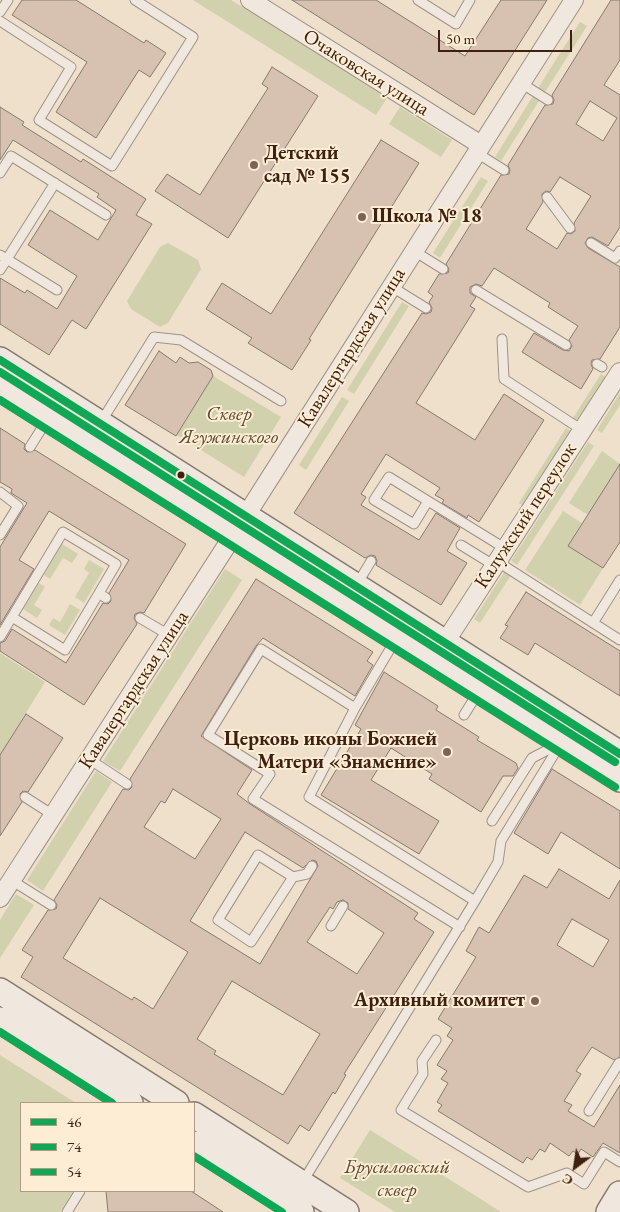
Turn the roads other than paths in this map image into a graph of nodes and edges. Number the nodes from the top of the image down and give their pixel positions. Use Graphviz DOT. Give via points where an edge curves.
graph roads {
  1 [pos="8,0"];
  2 [pos="135,0"];
  3 [pos="250,0"];
  4 [pos="418,0"];
  5 [pos="470,0"];
  6 [pos="574,0"];
  7 [pos="0,12"];
  8 [pos="0,21"];
  9 [pos="521,83"];
  10 [pos="548,100"];
  11 [pos="479,149"];
  12 [pos="504,170"];
  13 [pos="0,173"];
  14 [pos="55,184"];
  15 [pos="546,197"];
  16 [pos="106,214"];
  17 [pos="570,228"];
  18 [pos="592,242"];
  19 [pos="620,250"];
  20 [pos="414,251"];
  21 [pos="4,257"];
  22 [pos="443,269"];
  23 [pos="0,270"];
  24 [pos="392,287"];
  25 [pos="57,290"];
  26 [pos="476,290"];
  27 [pos="426,308"];
  28 [pos="502,339"];
  29 [pos="566,345"];
  30 [pos="0,360"];
  31 [pos="620,372"];
  32 [pos="0,388"];
  33 [pos="281,401"];
  34 [pos="54,408"];
  35 [pos="582,430"];
  36 [pos="94,434"];
  37 [pos="30,447"];
  38 [pos="2,490"];
  39 [pos="428,501"];
  40 [pos="400,515"];
  41 [pos="394,525"];
  42 [pos="239,526"];
  43 [pos="0,535"];
  44 [pos="461,544"];
  45 [pos="500,559"];
  46 [pos="371,561"];
  47 [pos="620,580"];
  48 [pos="349,596"];
  49 [pos="12,618"];
  50 [pos="140,618"];
  51 [pos="592,623"];
  52 [pos="402,629"];
  53 [pos="169,635"];
  54 [pos="0,637"];
  55 [pos="620,640"];
  56 [pos="439,652"];
  57 [pos="479,690"];
  58 [pos="355,708"];
  59 [pos="464,715"];
  60 [pos="567,733"];
  61 [pos="89,759"];
  62 [pos="619,771"];
  63 [pos="127,784"];
  64 [pos="25,797"];
  65 [pos="53,815"];
  66 [pos="492,822"];
  67 [pos="312,866"];
  68 [pos="293,877"];
  69 [pos="5,886"];
  70 [pos="476,901"];
  71 [pos="51,905"];
  72 [pos="343,906"];
  73 [pos="331,926"];
  74 [pos="460,927"];
  75 [pos="0,991"];
  76 [pos="0,1020"];
  77 [pos="436,1040"];
  78 [pos="619,1063"];
  79 [pos="128,1102"];
  80 [pos="174,1102"];
  81 [pos="589,1111"];
  82 [pos="195,1116"];
  83 [pos="195,1145"];
  84 [pos="620,1162"];
  85 [pos="79,1192"];
  86 [pos="620,1194"];
  87 [pos="296,1198"];
  88 [pos="67,1212"];
  89 [pos="346,1212"];
  90 [pos="609,1212"];
  1 -- 7 [label="lane"];
  2 -- 8 [label="lane" via="193,37 112,166 38,120 71,67"];
  3 -- 11 [label="street, Очаковская улица"];
  4 -- 5 [label="lane" via="456,24"];
  6 -- 9 [label="street, Кавалергардская улица"];
  9 -- 10 [label="lane"];
  9 -- 11 [label="street, Кавалергардская улица"];
  11 -- 12 [label="lane"];
  11 -- 20 [label="street, Кавалергардская улица"];
  13 -- 14 [label="lane" via="11,156"];
  14 -- 16 [label="lane"];
  14 -- 21 [label="lane"];
  15 -- 17 [label="lane"];
  18 -- 19 [label="lane" via="615,258"];
  20 -- 22 [label="lane"];
  20 -- 24 [label="street, Кавалергардская улица"];
  21 -- 23 [label="lane"];
  21 -- 25 [label="lane"];
  24 -- 27 [label="lane"];
  24 -- 42 [label="street, Кавалергардская улица"];
  26 -- 29 [label="lane"];
  28 -- 35 [label="lane" via="504,380"];
  30 -- 34 [label="street"];
  31 -- 35 [label="street, Калужский переулок"];
  32 -- 34 [label="street"];
  33 -- 36 [label="lane" via="181,340 154,337"];
  34 -- 36 [label="street"];
  34 -- 37 [label="lane"];
  35 -- 45 [label="street, Калужский переулок"];
  36 -- 42 [label="street"];
  38 -- 43 [label="lane" via="18,506"];
  39 -- 40 [label="lane" via="414,524"];
  39 -- 40 [label="lane" via="389,477 374,500"];
  39 -- 45 [label="lane"];
  40 -- 41 [label="lane"];
  42 -- 48 [label="street"];
  42 -- 53 [label="street, Кавалергардская улица"];
  44 -- 45 [label="lane"];
  45 -- 51 [label="lane"];
  45 -- 56 [label="street, Калужский переулок"];
  46 -- 48 [label="lane"];
  47 -- 51 [label="lane"];
  48 -- 52 [label="street"];
  49 -- 49 [label="lane" via="64,650 103,595 116,564 63,532"];
  49 -- 54 [label="lane"];
  50 -- 53 [label="lane"];
  51 -- 55 [label="lane"];
  52 -- 56 [label="street"];
  52 -- 58 [label="lane"];
  53 -- 61 [label="street, Кавалергардская улица"];
  56 -- 57 [label="street"];
  56 -- 60 [label="street"];
  57 -- 59 [label="lane"];
  57 -- 60 [label="street"];
  58 -- 70 [label="lane" via="309,797"];
  58 -- 74 [label="lane" via="261,649 208,736 270,774 254,800 363,872"];
  60 -- 62 [label="street"];
  60 -- 66 [label="lane" via="532,758"];
  60 -- 70 [label="lane" via="501,841 498,862"];
  61 -- 63 [label="lane"];
  61 -- 65 [label="street, Кавалергардская улица"];
  64 -- 65 [label="lane"];
  65 -- 69 [label="street, Кавалергардская улица"];
  67 -- 68 [label="lane" via="307,874"];
  68 -- 68 [label="lane" via="251,942 218,920 258,855"];
  69 -- 71 [label="lane"];
  70 -- 74 [label="lane"];
  72 -- 73 [label="lane"];
  74 -- 87 [label="lane"];
  75 -- 80 [label="street"];
  76 -- 79 [label="street"];
  77 -- 84 [label="lane" via="422,1061 423,1074 401,1110 528,1187 567,1173 584,1184 604,1152"];
  78 -- 81 [label="lane"];
  82 -- 87 [label="street"];
  83 -- 87 [label="street"];
  85 -- 88 [label="lane"];
  86 -- 90 [label="street"];
  87 -- 89 [label="street"];
}
